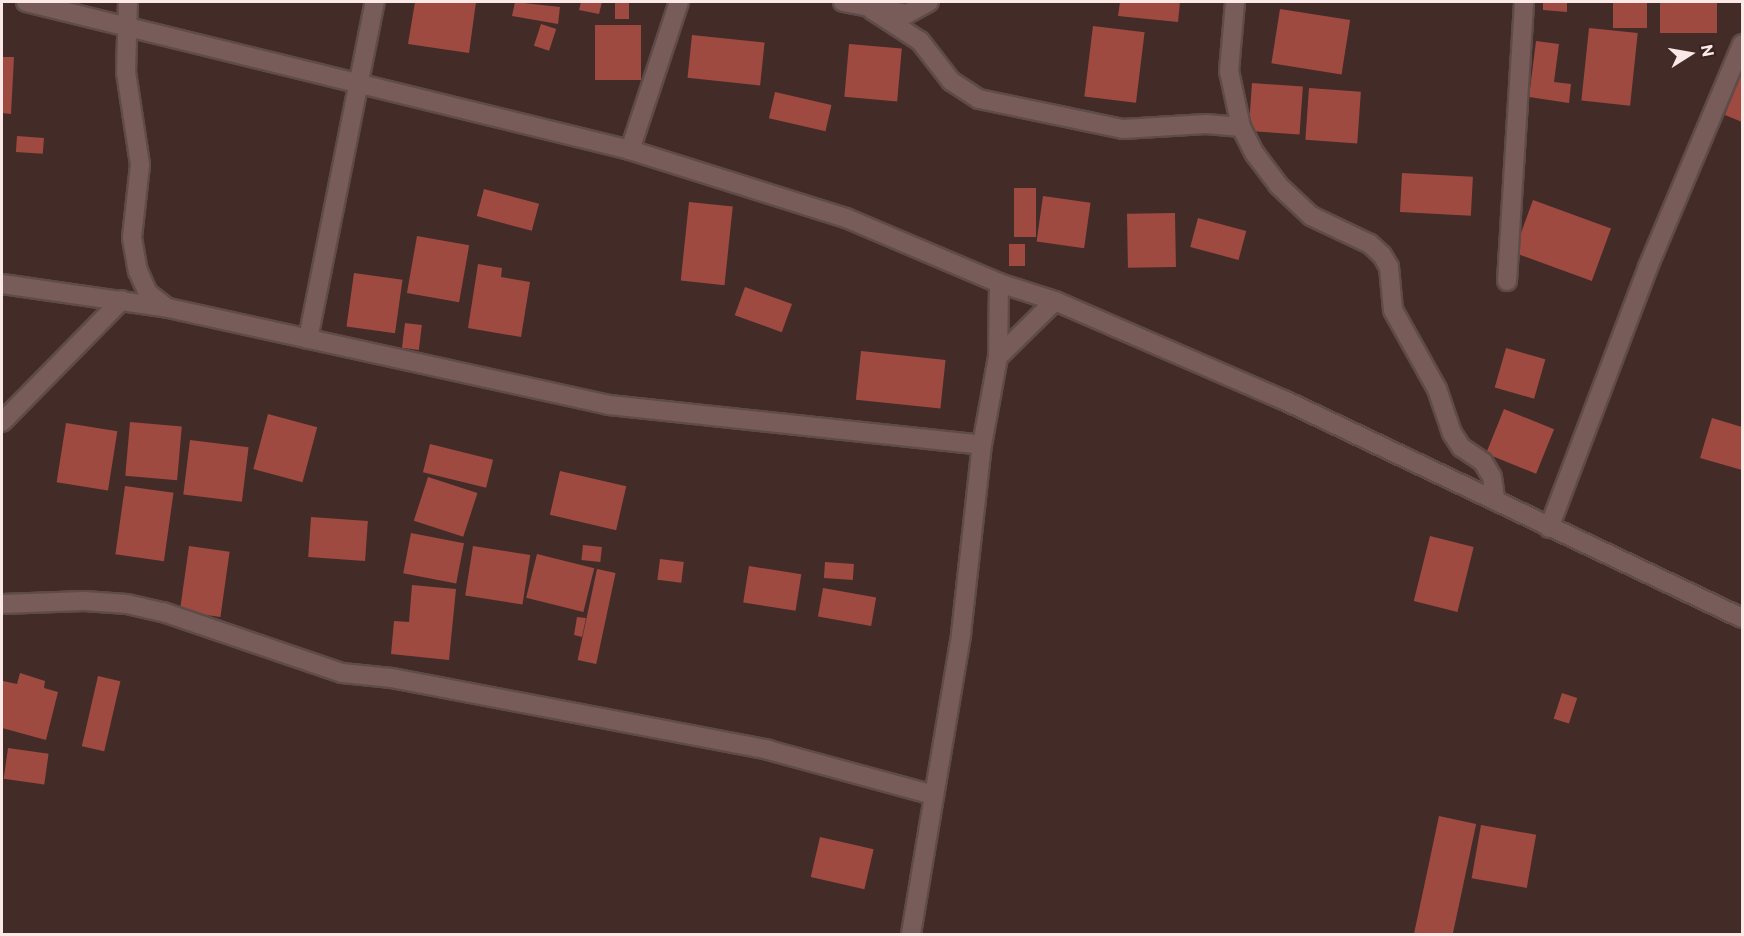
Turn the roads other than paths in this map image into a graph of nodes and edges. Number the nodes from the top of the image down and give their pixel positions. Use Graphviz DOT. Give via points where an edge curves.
graph roads {
  1 [pos="26,2"];
  2 [pos="128,2"];
  3 [pos="375,2"];
  4 [pos="679,2"];
  5 [pos="843,2"];
  6 [pos="928,2"];
  7 [pos="1235,2"];
  8 [pos="1524,2"];
  9 [pos="872,10"];
  10 [pos="129,27"];
  11 [pos="1743,44"];
  12 [pos="359,86"];
  13 [pos="1241,127"];
  14 [pos="630,150"];
  15 [pos="1507,281"];
  16 [pos="999,283"];
  17 [pos="2,284"];
  18 [pos="122,300"];
  19 [pos="1055,301"];
  20 [pos="168,308"];
  21 [pos="308,339"];
  22 [pos="998,357"];
  23 [pos="2,422"];
  24 [pos="982,445"];
  25 [pos="1495,499"];
  26 [pos="1549,528"];
  27 [pos="2,604"];
  28 [pos="1743,618"];
  29 [pos="934,795"];
  30 [pos="911,934"];
  1 -- 10 [label="street"];
  2 -- 10 [label="street"];
  3 -- 12 [label="street"];
  4 -- 14 [label="street"];
  5 -- 9 [label="street"];
  6 -- 9 [label="street" via="907,14"];
  7 -- 13 [label="street" via="1229,70"];
  8 -- 15 [label="street"];
  9 -- 13 [label="street" via="920,41 951,81 979,99 1123,129 1206,124"];
  10 -- 12 [label="street"];
  10 -- 20 [label="street" via="126,72 140,165 132,238 138,271 148,293"];
  11 -- 26 [label="street" via="1648,267"];
  12 -- 14 [label="street"];
  12 -- 21 [label="street"];
  13 -- 25 [label="street" via="1278,185 1311,216 1370,244 1382,255 1389,267 1394,310 1437,389 1452,433 1461,447 1483,462 1492,477"];
  14 -- 16 [label="street" via="846,219"];
  16 -- 19 [label="street"];
  16 -- 22 [label="street"];
  17 -- 18 [label="street"];
  18 -- 20 [label="street"];
  18 -- 23 [label="street"];
  19 -- 22 [label="street"];
  19 -- 25 [label="street" via="1284,400"];
  20 -- 21 [label="street"];
  21 -- 24 [label="street" via="609,405"];
  22 -- 24 [label="street"];
  24 -- 29 [label="street" via="962,634"];
  25 -- 26 [label="street"];
  26 -- 28 [label="street"];
  27 -- 29 [label="street" via="127,604 164,612 342,673 392,678 768,750"];
  29 -- 30 [label="street"];
}
